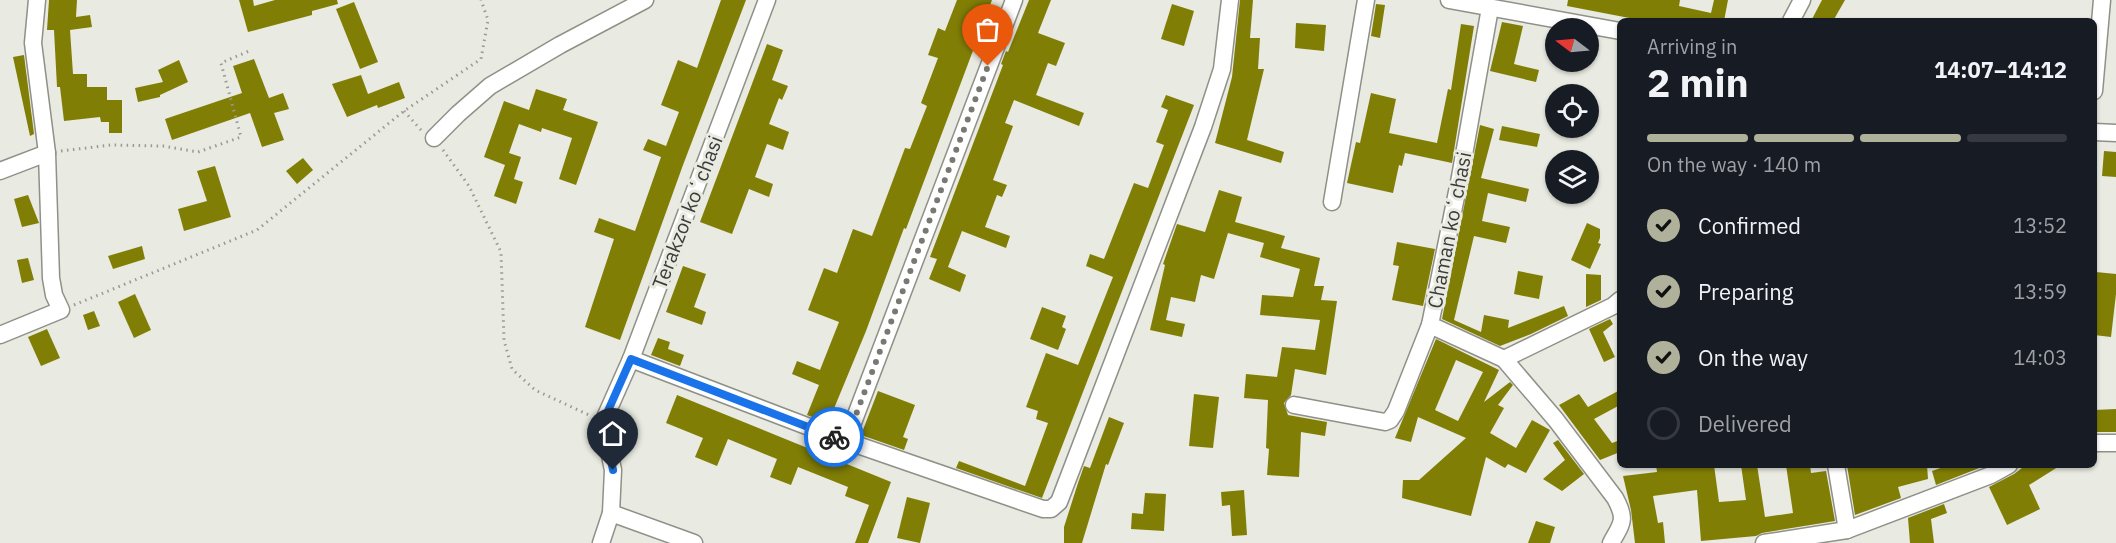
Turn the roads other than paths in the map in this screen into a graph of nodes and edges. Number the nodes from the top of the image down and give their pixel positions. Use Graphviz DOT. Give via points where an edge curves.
graph roads {
  1 [pos="37,0"];
  2 [pos="645,0"];
  3 [pos="767,0"];
  4 [pos="1014,0"];
  5 [pos="1230,0"];
  6 [pos="1366,0"];
  7 [pos="1449,0"];
  8 [pos="1802,0"];
  9 [pos="2102,0"];
  10 [pos="1490,8"];
  11 [pos="1793,18"];
  12 [pos="1617,31"];
  13 [pos="2097,57"];
  14 [pos="2097,132"];
  15 [pos="2116,133"];
  16 [pos="434,138"];
  17 [pos="47,153"];
  18 [pos="0,171"];
  19 [pos="1332,202"];
  20 [pos="1617,303"];
  21 [pos="1430,324"];
  22 [pos="0,335"];
  23 [pos="631,359"];
  24 [pos="1504,359"];
  25 [pos="1294,405"];
  26 [pos="846,441"];
  27 [pos="2097,443"];
  28 [pos="2116,443"];
  29 [pos="1837,468"];
  30 [pos="2003,468"];
  31 [pos="611,513"];
  32 [pos="1847,530"];
  33 [pos="601,543"];
  34 [pos="694,543"];
  35 [pos="1611,543"];
  36 [pos="1764,543"];
  1 -- 17 [label="street" via="33,43"];
  2 -- 16 [label="street" via="489,86"];
  3 -- 23 [label="street, Terakzor koʻchasi"];
  4 -- 26 [label="street"];
  5 -- 26 [label="street" via="1222,69 1203,127 1059,502 1051,509 1043,509"];
  6 -- 19 [label="street"];
  7 -- 10 [label="street"];
  8 -- 11 [label="street"];
  9 -- 13 [label="street"];
  10 -- 12 [label="street"];
  10 -- 21 [label="street, Chaman koʻchasi"];
  14 -- 15 [label="street"];
  17 -- 18 [label="street"];
  17 -- 22 [label="street" via="51,278 61,310"];
  20 -- 24 [label="street"];
  21 -- 24 [label="street, Chaman koʻchasi"];
  21 -- 25 [label="street" via="1390,420"];
  23 -- 26 [label="street"];
  23 -- 31 [label="street, Terakzor koʻchasi" via="603,422 613,470"];
  24 -- 35 [label="street, Chaman koʻchasi" via="1615,498 1622,523"];
  27 -- 28 [label="street"];
  29 -- 32 [label="street"];
  30 -- 32 [label="street"];
  31 -- 33 [label="street"];
  31 -- 34 [label="street"];
  32 -- 36 [label="street"];
}
